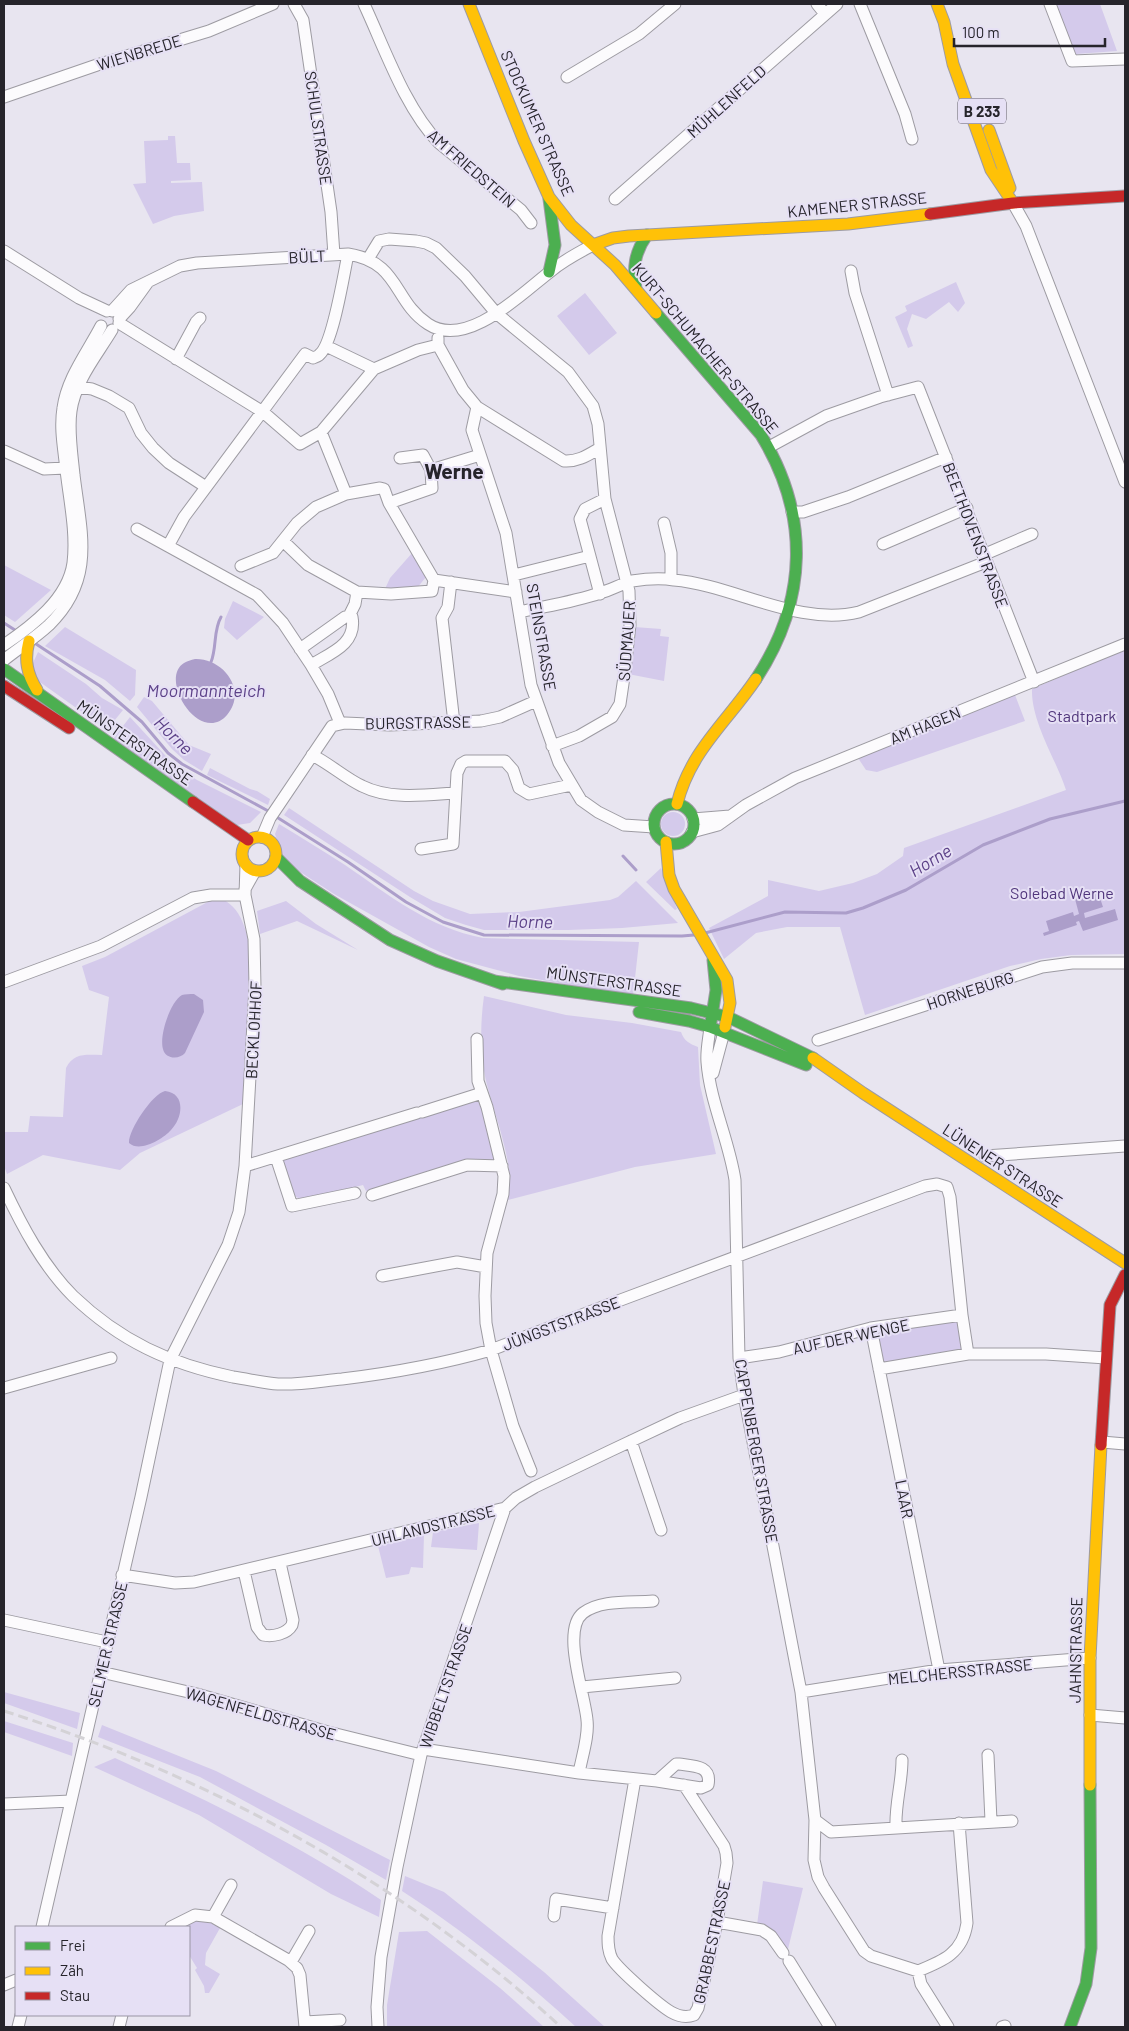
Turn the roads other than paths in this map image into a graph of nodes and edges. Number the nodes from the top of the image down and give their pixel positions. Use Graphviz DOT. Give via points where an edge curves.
graph roads {
  1 [pos="273,4"];
  2 [pos="294,4"];
  3 [pos="364,4"];
  4 [pos="469,4"];
  5 [pos="676,4"];
  6 [pos="817,4"];
  7 [pos="837,4"];
  8 [pos="860,4"];
  9 [pos="937,4"];
  10 [pos="1050,4"];
  11 [pos="825,14"];
  12 [pos="1125,59"];
  13 [pos="567,77"];
  14 [pos="4,97"];
  15 [pos="912,139"];
  16 [pos="1125,196"];
  17 [pos="549,197"];
  18 [pos="615,199"];
  19 [pos="1016,207"];
  20 [pos="531,223"];
  21 [pos="647,235"];
  22 [pos="593,245"];
  23 [pos="4,251"];
  24 [pos="348,254"];
  25 [pos="334,255"];
  26 [pos="368,259"];
  27 [pos="851,271"];
  28 [pos="549,272"];
  29 [pos="636,289"];
  30 [pos="496,313"];
  31 [pos="200,318"];
  32 [pos="110,320"];
  33 [pos="438,329"];
  34 [pos="438,345"];
  35 [pos="326,346"];
  36 [pos="176,359"];
  37 [pos="374,369"];
  38 [pos="73,386"];
  39 [pos="888,395"];
  40 [pos="477,407"];
  41 [pos="263,412"];
  42 [pos="321,432"];
  43 [pos="769,447"];
  44 [pos="600,448"];
  45 [pos="4,452"];
  46 [pos="480,455"];
  47 [pos="946,457"];
  48 [pos="400,458"];
  49 [pos="1121,459"];
  50 [pos="66,468"];
  51 [pos="431,470"];
  52 [pos="1125,482"];
  53 [pos="206,487"];
  54 [pos="346,494"];
  55 [pos="606,499"];
  56 [pos="389,503"];
  57 [pos="967,508"];
  58 [pos="792,512"];
  59 [pos="664,523"];
  60 [pos="137,529"];
  61 [pos="1032,534"];
  62 [pos="283,541"];
  63 [pos="883,544"];
  64 [pos="168,546"];
  65 [pos="590,556"];
  66 [pos="985,558"];
  67 [pos="241,566"];
  68 [pos="514,575"];
  69 [pos="672,579"];
  70 [pos="434,580"];
  71 [pos="450,582"];
  72 [pos="627,583"];
  73 [pos="357,592"];
  74 [pos="516,592"];
  75 [pos="600,594"];
  76 [pos="789,608"];
  77 [pos="519,612"];
  78 [pos="349,616"];
  79 [pos="31,635"];
  80 [pos="1125,644"];
  81 [pos="14,648"];
  82 [pos="300,649"];
  83 [pos="4,660"];
  84 [pos="311,664"];
  85 [pos="4,669"];
  86 [pos="1034,682"];
  87 [pos="4,686"];
  88 [pos="40,694"];
  89 [pos="536,701"];
  90 [pos="340,723"];
  91 [pos="454,723"];
  92 [pos="552,746"];
  93 [pos="312,755"];
  94 [pos="572,785"];
  95 [pos="455,793"];
  96 [pos="677,804"];
  97 [pos="730,816"];
  98 [pos="693,819"];
  99 [pos="654,826"];
  100 [pos="692,832"];
  101 [pos="262,837"];
  102 [pos="666,842"];
  103 [pos="680,843"];
  104 [pos="245,844"];
  105 [pos="421,849"];
  106 [pos="272,862"];
  107 [pos="251,868"];
  108 [pos="245,892"];
  109 [pos="679,896"];
  110 [pos="713,957"];
  111 [pos="1125,963"];
  112 [pos="494,981"];
  113 [pos="4,982"];
  114 [pos="713,1014"];
  115 [pos="728,1017"];
  116 [pos="710,1027"];
  117 [pos="724,1032"];
  118 [pos="477,1039"];
  119 [pos="818,1040"];
  120 [pos="711,1082"];
  121 [pos="482,1093"];
  122 [pos="863,1093"];
  123 [pos="1125,1146"];
  124 [pos="985,1156"];
  125 [pos="276,1157"];
  126 [pos="245,1166"];
  127 [pos="502,1166"];
  128 [pos="4,1188"];
  129 [pos="355,1192"];
  130 [pos="372,1195"];
  131 [pos="737,1256"];
  132 [pos="1125,1263"];
  133 [pos="486,1267"];
  134 [pos="1125,1275"];
  135 [pos="382,1276"];
  136 [pos="962,1316"];
  137 [pos="871,1328"];
  138 [pos="490,1350"];
  139 [pos="968,1354"];
  140 [pos="111,1358"];
  141 [pos="739,1358"];
  142 [pos="1106,1358"];
  143 [pos="170,1360"];
  144 [pos="879,1369"];
  145 [pos="4,1388"];
  146 [pos="744,1395"];
  147 [pos="631,1441"];
  148 [pos="1102,1442"];
  149 [pos="1125,1444"];
  150 [pos="531,1471"];
  151 [pos="505,1508"];
  152 [pos="661,1530"];
  153 [pos="280,1563"];
  154 [pos="244,1571"];
  155 [pos="122,1576"];
  156 [pos="653,1601"];
  157 [pos="4,1620"];
  158 [pos="107,1642"];
  159 [pos="1090,1658"];
  160 [pos="939,1670"];
  161 [pos="101,1672"];
  162 [pos="675,1678"];
  163 [pos="582,1687"];
  164 [pos="801,1692"];
  165 [pos="1090,1715"];
  166 [pos="1125,1718"];
  167 [pos="422,1752"];
  168 [pos="988,1754"];
  169 [pos="902,1760"];
  170 [pos="579,1772"];
  171 [pos="635,1780"];
  172 [pos="657,1781"];
  173 [pos="684,1785"];
  174 [pos="71,1801"];
  175 [pos="4,1804"];
  176 [pos="815,1820"];
  177 [pos="991,1821"];
  178 [pos="1012,1821"];
  179 [pos="959,1823"];
  180 [pos="896,1827"];
  181 [pos="231,1885"];
  182 [pos="613,1908"];
  183 [pos="554,1916"];
  184 [pos="213,1917"];
  185 [pos="717,1922"];
  186 [pos="42,1926"];
  187 [pos="173,1926"];
  188 [pos="309,1931"];
  189 [pos="291,1962"];
  190 [pos="918,1971"];
  191 [pos="340,2020"];
  192 [pos="305,2025"];
  193 [pos="378,2027"];
  194 [pos="830,2027"];
  195 [pos="948,2027"];
  196 [pos="1070,2027"];
  1 -- 14 [label="street, WIENBREDE" via="209,30"];
  2 -- 25 [label="street, SCHULSTRASSE" via="303,20 331,212"];
  3 -- 20 [label="street, AM FRIEDSTEIN" via="411,104 429,132 521,210"];
  4 -- 17 [label="main road, STOCKUMER STRASSE"];
  5 -- 13 [label="street" via="639,34"];
  6 -- 11 [label="street"];
  7 -- 11 [label="street, MÜHLENFELD"];
  8 -- 15 [label="street" via="892,79"];
  9 -- 19 [label="main road, B 233" via="953,64 991,170"];
  10 -- 12 [label="street" via="1072,61"];
  11 -- 18 [label="street, MÜHLENFELD"];
  16 -- 19 [label="main road, KAMENER STRASSE"];
  17 -- 22 [label="main road, STOCKUMER STRASSE" via="567,221"];
  17 -- 28 [label="main road" via="555,245"];
  19 -- 21 [label="main road, KAMENER STRASSE" via="848,224"];
  19 -- 49 [label="street"];
  21 -- 22 [label="main road, KAMENER STRASSE" via="613,238"];
  21 -- 29 [label="main road" via="634,257"];
  22 -- 28 [label="street"];
  22 -- 29 [label="main road, KURT-SCHUMACHER-STRASSE"];
  23 -- 32 [label="street"];
  24 -- 25 [label="street, BÜLT"];
  24 -- 26 [label="street, BÜLT"];
  24 -- 35 [label="street"];
  25 -- 32 [label="street, BÜLT" via="180,266 131,290"];
  26 -- 30 [label="street, SÜDMAUER" via="379,241 426,243 451,261"];
  26 -- 33 [label="street, BÜLT" via="385,270 422,320"];
  27 -- 39 [label="street"];
  28 -- 30 [label="street"];
  29 -- 43 [label="main road, KURT-SCHUMACHER-STRASSE"];
  30 -- 33 [label="street" via="469,328"];
  30 -- 44 [label="street, SÜDMAUER" via="568,372 593,406"];
  31 -- 36 [label="street"];
  32 -- 36 [label="street"];
  32 -- 38 [label="street, BÜLT"];
  33 -- 34 [label="street"];
  34 -- 37 [label="street"];
  34 -- 40 [label="street" via="463,390"];
  35 -- 37 [label="street"];
  35 -- 41 [label="street" via="320,355 313,358 305,354"];
  36 -- 41 [label="street"];
  37 -- 42 [label="street"];
  38 -- 50 [label="street" via="62,411"];
  38 -- 53 [label="street" via="109,396 129,408 153,448 169,463"];
  38 -- 79 [label="street" via="70,431 82,540 81,567 76,589 50,624"];
  39 -- 43 [label="street" via="826,416"];
  39 -- 47 [label="street, BEETHOVENSTRASSE" via="918,387"];
  40 -- 44 [label="street" via="564,461 576,460"];
  40 -- 46 [label="street, STEINSTRASSE" via="472,430"];
  41 -- 42 [label="street" via="300,444"];
  41 -- 53 [label="street"];
  42 -- 54 [label="street"];
  43 -- 58 [label="main road, KURT-SCHUMACHER-STRASSE" via="779,467"];
  44 -- 55 [label="street, SÜDMAUER"];
  45 -- 50 [label="street" via="44,469"];
  46 -- 51 [label="street"];
  46 -- 68 [label="street, STEINSTRASSE" via="506,533"];
  47 -- 57 [label="street, BEETHOVENSTRASSE"];
  47 -- 58 [label="street" via="848,497 803,512"];
  48 -- 51 [label="street" via="423,455"];
  49 -- 52 [label="street"];
  50 -- 79 [label="street" via="73,536 72,565 66,583"];
  51 -- 56 [label="street" via="432,488"];
  53 -- 64 [label="street"];
  54 -- 56 [label="street" via="382,488"];
  54 -- 62 [label="street" via="316,507"];
  55 -- 65 [label="street, SÜDMAUER" via="585,509 580,519"];
  55 -- 72 [label="street, SÜDMAUER"];
  56 -- 70 [label="street"];
  57 -- 63 [label="street"];
  57 -- 66 [label="street, BEETHOVENSTRASSE"];
  58 -- 76 [label="main road, KURT-SCHUMACHER-STRASSE" via="797,553"];
  59 -- 69 [label="street"];
  60 -- 64 [label="street"];
  61 -- 66 [label="street"];
  62 -- 67 [label="street" via="273,553"];
  62 -- 73 [label="street" via="308,565"];
  64 -- 82 [label="street" via="257,595 283,623"];
  65 -- 68 [label="street"];
  65 -- 75 [label="street, SÜDMAUER"];
  66 -- 76 [label="street" via="854,614 815,615"];
  66 -- 86 [label="street, BEETHOVENSTRASSE"];
  68 -- 74 [label="street, STEINSTRASSE"];
  69 -- 72 [label="street"];
  69 -- 76 [label="street" via="695,582"];
  70 -- 71 [label="street"];
  70 -- 73 [label="street" via="432,591"];
  71 -- 74 [label="street"];
  71 -- 91 [label="street" via="448,607 442,618"];
  72 -- 75 [label="street"];
  72 -- 92 [label="street, SÜDMAUER" via="631,603 630,625 622,694 616,711 612,718 600,725"];
  73 -- 78 [label="street"];
  74 -- 77 [label="street, STEINSTRASSE"];
  75 -- 77 [label="street"];
  76 -- 96 [label="main road, KURT-SCHUMACHER-STRASSE" via="775,646 760,671 694,758 684,777"];
  77 -- 89 [label="street, STEINSTRASSE"];
  78 -- 82 [label="street"];
  78 -- 84 [label="street" via="352,616 353,625 348,641"];
  79 -- 81 [label="main road"];
  79 -- 81 [label="street"];
  80 -- 86 [label="street, AM HAGEN"];
  81 -- 83 [label="street"];
  81 -- 88 [label="main road"];
  82 -- 84 [label="street"];
  84 -- 90 [label="street"];
  85 -- 88 [label="main road, MÜNSTERSTRASSE"];
  86 -- 97 [label="street, AM HAGEN" via="795,778"];
  87 -- 104 [label="main road, MÜNSTERSTRASSE"];
  88 -- 104 [label="main road, MÜNSTERSTRASSE"];
  89 -- 91 [label="street, BURGSTRASSE" via="500,717"];
  89 -- 92 [label="street, STEINSTRASSE"];
  90 -- 91 [label="street, BURGSTRASSE"];
  90 -- 93 [label="street" via="332,726"];
  92 -- 94 [label="street, STEINSTRASSE"];
  93 -- 95 [label="street" via="363,787 388,794"];
  93 -- 101 [label="street" via="270,818"];
  94 -- 95 [label="street" via="529,794 519,788 513,770 505,761 466,761 459,767"];
  94 -- 99 [label="street, STEINSTRASSE" via="581,800 611,820 632,827"];
  95 -- 105 [label="street" via="453,844"];
  96 -- 98 [label="main road" via="687,809"];
  96 -- 99 [label="main road" via="660,810"];
  97 -- 98 [label="street, AM HAGEN"];
  97 -- 100 [label="street, AM HAGEN" via="718,825"];
  98 -- 100 [label="main road"];
  99 -- 102 [label="main road"];
  100 -- 103 [label="main road"];
  101 -- 104 [label="main road" via="257,836"];
  101 -- 106 [label="main road" via="274,845"];
  102 -- 103 [label="main road"];
  102 -- 109 [label="main road" via="669,875"];
  103 -- 109 [label="main road" via="677,854"];
  104 -- 107 [label="main road" via="242,858"];
  106 -- 107 [label="main road" via="260,871"];
  106 -- 112 [label="main road, MÜNSTERSTRASSE" via="390,940"];
  107 -- 108 [label="street, BECKLOHHOF"];
  108 -- 113 [label="street" via="192,898 101,946"];
  108 -- 126 [label="street, BECKLOHHOF" via="256,959"];
  109 -- 110 [label="main road"];
  110 -- 114 [label="main road" via="716,990"];
  110 -- 115 [label="main road" via="727,980 730,998"];
  111 -- 119 [label="street, HORNEBURG" via="1072,963 1042,968"];
  112 -- 114 [label="main road, MÜNSTERSTRASSE" via="691,1008"];
  112 -- 116 [label="main road, MÜNSTERSTRASSE" via="530,993"];
  114 -- 115 [label="main road, MÜNSTERSTRASSE"];
  114 -- 116 [label="main road"];
  115 -- 117 [label="main road"];
  115 -- 122 [label="main road, LÜNENER STRASSE" via="821,1062"];
  116 -- 117 [label="main road, LÜNENER STRASSE"];
  116 -- 120 [label="street, CAPPENBERGER STRASSE" via="707,1062"];
  117 -- 120 [label="street, CAPPENBERGER STRASSE"];
  117 -- 122 [label="main road, LÜNENER STRASSE" via="794,1059"];
  118 -- 121 [label="street"];
  120 -- 131 [label="street, CAPPENBERGER STRASSE" via="735,1180"];
  121 -- 125 [label="street"];
  121 -- 127 [label="street"];
  122 -- 132 [label="main road, LÜNENER STRASSE"];
  123 -- 124 [label="street"];
  125 -- 126 [label="street"];
  125 -- 129 [label="street" via="292,1206"];
  126 -- 143 [label="street, BECKLOHHOF" via="239,1212 228,1245"];
  127 -- 130 [label="street" via="467,1165"];
  127 -- 133 [label="street" via="503,1194 491,1233"];
  128 -- 143 [label="street, JÜNGSTSTRASSE" via="42,1257 73,1295 119,1332"];
  131 -- 136 [label="street, JÜNGSTSTRASSE" via="937,1184 947,1188 950,1197"];
  131 -- 138 [label="street, JÜNGSTSTRASSE"];
  131 -- 141 [label="street, CAPPENBERGER STRASSE"];
  133 -- 135 [label="street" via="457,1262"];
  133 -- 138 [label="street"];
  134 -- 142 [label="main road, JAHNSTRASSE" via="1110,1305"];
  136 -- 137 [label="street, AUF DER WENGE"];
  136 -- 139 [label="street"];
  137 -- 141 [label="street, AUF DER WENGE" via="779,1352"];
  137 -- 144 [label="street, LAAR"];
  138 -- 143 [label="street, JÜNGSTSTRASSE" via="420,1368 278,1384"];
  138 -- 150 [label="street" via="513,1426"];
  139 -- 142 [label="street"];
  139 -- 144 [label="street"];
  140 -- 145 [label="street"];
  141 -- 146 [label="street, CAPPENBERGER STRASSE"];
  142 -- 148 [label="main road, JAHNSTRASSE"];
  143 -- 155 [label="street, SELMER STRASSE"];
  144 -- 160 [label="street, LAAR"];
  146 -- 147 [label="street, UHLANDSTRASSE" via="680,1418"];
  146 -- 164 [label="street, CAPPENBERGER STRASSE"];
  147 -- 151 [label="street, UHLANDSTRASSE" via="535,1487"];
  147 -- 152 [label="street"];
  148 -- 149 [label="street"];
  148 -- 159 [label="main road, JAHNSTRASSE"];
  151 -- 153 [label="street, UHLANDSTRASSE"];
  151 -- 167 [label="street, WIBBELTSTRASSE"];
  153 -- 154 [label="street, UHLANDSTRASSE"];
  153 -- 154 [label="street" via="293,1620 285,1632 269,1636 263,1635 257,1626"];
  154 -- 155 [label="street, UHLANDSTRASSE" via="175,1583"];
  155 -- 158 [label="street, SELMER STRASSE"];
  156 -- 163 [label="street" via="599,1605 581,1614 573,1635"];
  157 -- 158 [label="street"];
  158 -- 161 [label="street, SELMER STRASSE"];
  159 -- 160 [label="street, MELCHERSSTRASSE"];
  159 -- 165 [label="main road, JAHNSTRASSE"];
  160 -- 164 [label="street, MELCHERSSTRASSE"];
  161 -- 167 [label="street, WAGENFELDSTRASSE" via="197,1694 328,1732"];
  161 -- 174 [label="street, SELMER STRASSE"];
  162 -- 163 [label="street"];
  163 -- 170 [label="street" via="588,1722"];
  164 -- 176 [label="street, CAPPENBERGER STRASSE"];
  165 -- 166 [label="street"];
  165 -- 196 [label="main road, JAHNSTRASSE" via="1091,1948 1086,1984"];
  167 -- 170 [label="street, WAGENFELDSTRASSE"];
  167 -- 193 [label="street, WIBBELTSTRASSE" via="381,1957"];
  168 -- 177 [label="street"];
  169 -- 180 [label="street" via="902,1778 895,1808"];
  170 -- 171 [label="street, WAGENFELDSTRASSE"];
  171 -- 172 [label="street, WAGENFELDSTRASSE"];
  171 -- 182 [label="street, GRABBESTRASSE"];
  172 -- 173 [label="street, WAGENFELDSTRASSE"];
  172 -- 173 [label="street, WAGENFELDSTRASSE" via="676,1764 702,1767 708,1774 705,1787"];
  173 -- 185 [label="street, GRABBESTRASSE" via="726,1853"];
  174 -- 175 [label="street"];
  174 -- 186 [label="street, SELMER STRASSE"];
  176 -- 180 [label="street" via="831,1832"];
  176 -- 190 [label="street, CAPPENBERGER STRASSE" via="814,1860 818,1877 864,1951"];
  177 -- 178 [label="street"];
  177 -- 179 [label="street"];
  179 -- 180 [label="street"];
  179 -- 190 [label="street" via="966,1934 944,1961"];
  181 -- 184 [label="street"];
  182 -- 183 [label="street" via="556,1899"];
  182 -- 185 [label="street, GRABBESTRASSE" via="608,1946 613,1959 671,2012 688,2017 694,2015 698,2008"];
  184 -- 187 [label="street" via="195,1914"];
  184 -- 189 [label="street"];
  185 -- 194 [label="street" via="762,1930 771,1936"];
  188 -- 189 [label="street"];
  189 -- 192 [label="street" via="300,1975"];
  190 -- 195 [label="street" via="921,1984"];
  191 -- 192 [label="street"];
}
